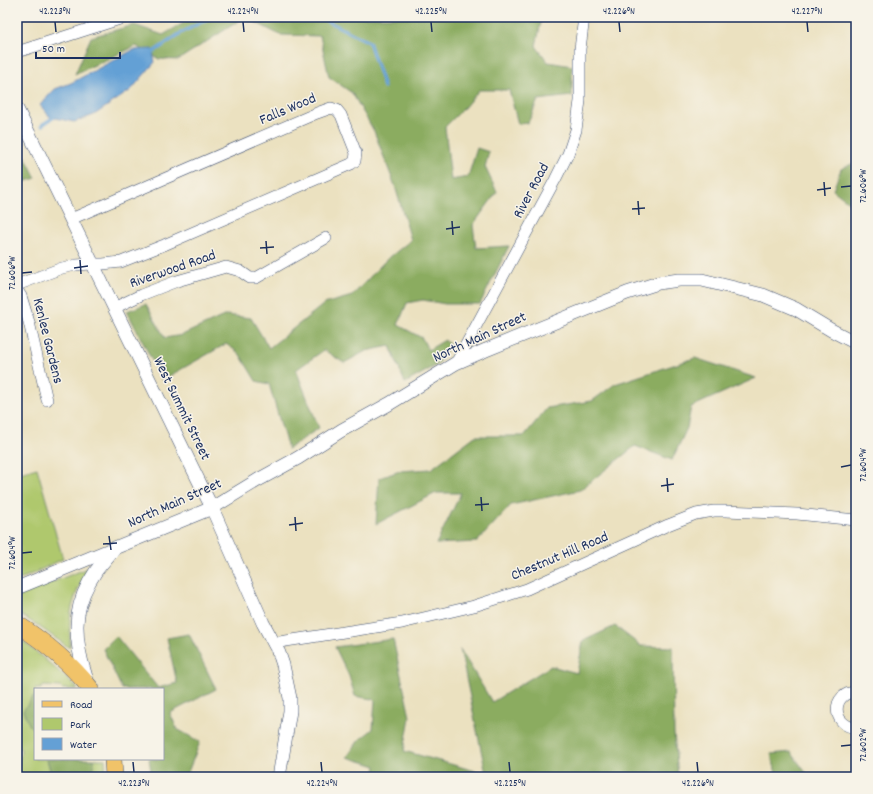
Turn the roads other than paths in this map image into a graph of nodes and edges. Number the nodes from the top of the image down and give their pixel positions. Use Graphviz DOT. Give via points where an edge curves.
graph roads {
  1 [pos="126,17"];
  2 [pos="584,17"];
  3 [pos="17,52"];
  4 [pos="17,110"];
  5 [pos="71,219"];
  6 [pos="326,238"];
  7 [pos="92,264"];
  8 [pos="17,286"];
  9 [pos="17,290"];
  10 [pos="114,308"];
  11 [pos="856,343"];
  12 [pos="456,363"];
  13 [pos="47,400"];
  14 [pos="212,508"];
  15 [pos="856,520"];
  16 [pos="115,548"];
  17 [pos="17,588"];
  18 [pos="17,624"];
  19 [pos="273,643"];
  20 [pos="90,687"];
  21 [pos="856,692"];
  22 [pos="856,728"];
  23 [pos="114,760"];
  24 [pos="114,760"];
  25 [pos="114,777"];
  26 [pos="121,777"];
  27 [pos="280,777"];
  1 -- 3 [label="street"];
  2 -- 12 [label="street, River Road" via="580,49 580,101 576,130 568,154"];
  4 -- 5 [label="street, West Summit Street"];
  5 -- 7 [label="street, West Summit Street"];
  5 -- 7 [label="street, Falls Wood" via="317,113 332,108 341,115 356,153 355,161 351,164 121,262"];
  6 -- 10 [label="street, Riverwood Road" via="256,278 250,278 240,271 226,267 177,281"];
  7 -- 8 [label="street, Kenlee Gardens" via="62,268"];
  7 -- 10 [label="street, West Summit Street"];
  9 -- 13 [label="street, Kenlee Gardens" via="29,322"];
  10 -- 14 [label="street, West Summit Street"];
  11 -- 12 [label="street, North Main Street" via="796,309 763,295 702,280 679,280 658,283 627,293"];
  12 -- 14 [label="street, North Main Street"];
  14 -- 16 [label="street, North Main Street"];
  14 -- 19 [label="street, West Summit Street"];
  15 -- 19 [label="street, Chestnut Hill Road" via="798,514 725,511 696,514 527,589 474,606 402,623"];
  16 -- 17 [label="street, North Main Street"];
  16 -- 20 [label="street, North Main Street" via="85,588 79,608 76,626 78,644"];
  18 -- 20 [label="main road" via="63,658"];
  19 -- 27 [label="street, West Summit Street" via="283,665 290,698"];
  21 -- 22 [label="street" via="841,698 837,709 845,725"];
  23 -- 25 [label="main road"];
  24 -- 26 [label="street"];
}
